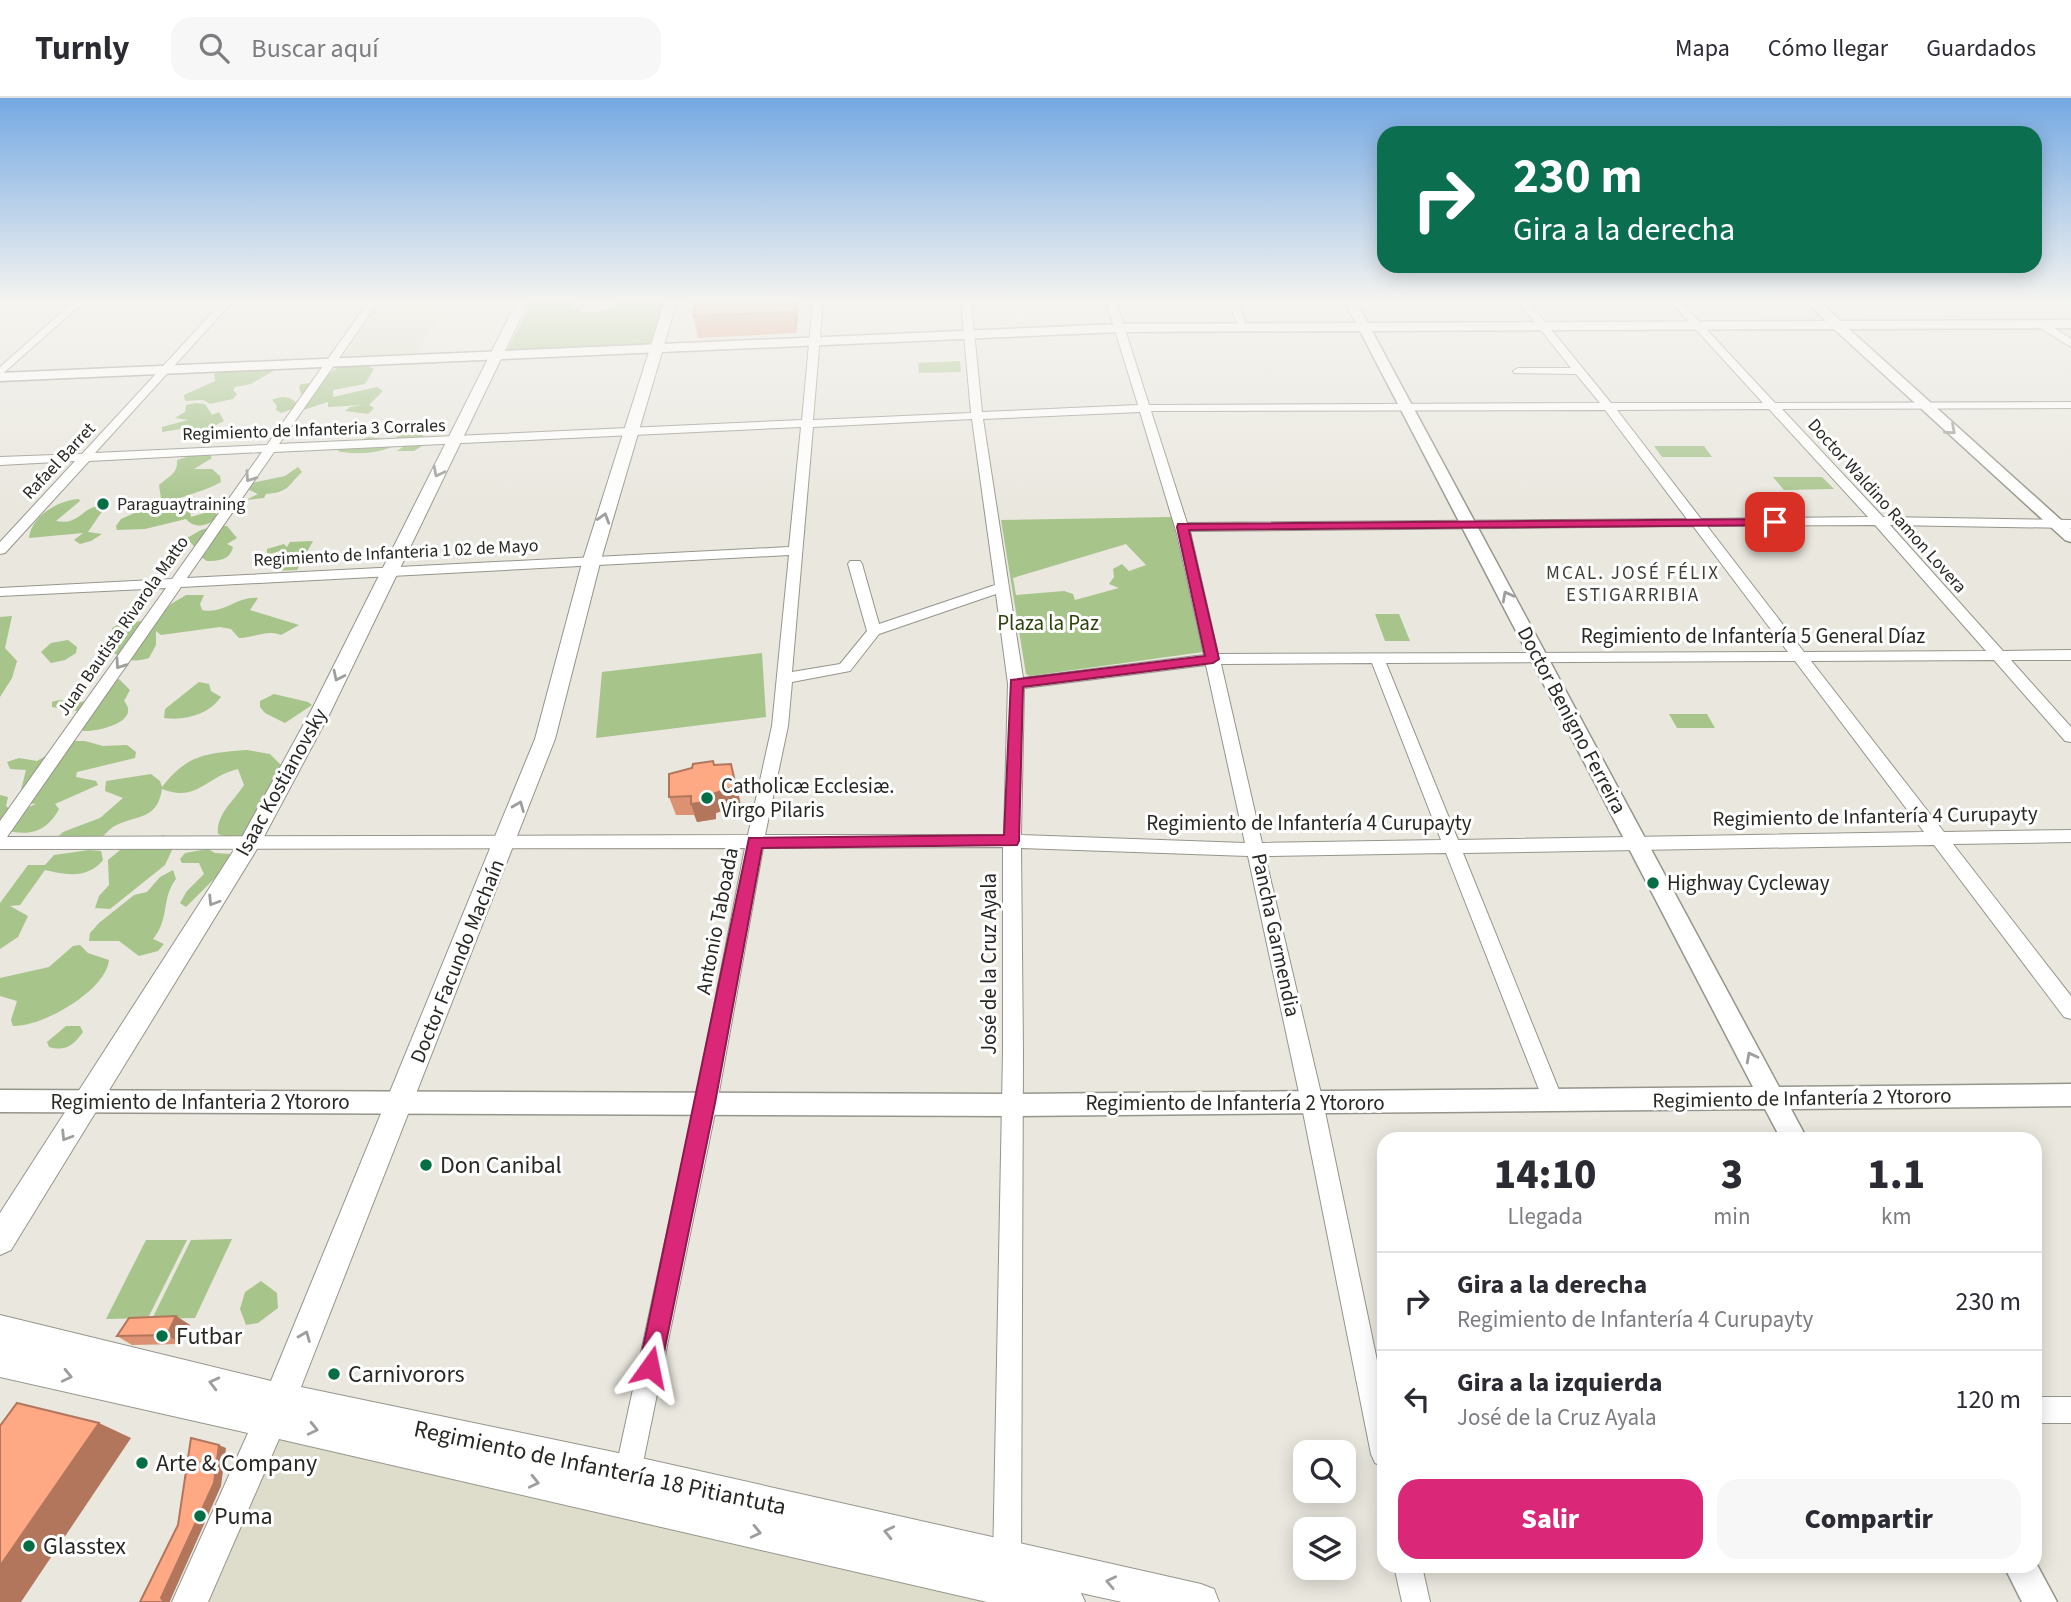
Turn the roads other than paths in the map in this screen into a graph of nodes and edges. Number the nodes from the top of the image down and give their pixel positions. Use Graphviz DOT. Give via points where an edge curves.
graph roads {
  1 [pos="106,371"];
  2 [pos="164,371"];
  3 [pos="323,371"];
  4 [pos="488,371"];
  5 [pos="650,371"];
  6 [pos="812,371"];
  7 [pos="974,371"];
  8 [pos="1133,371"];
  9 [pos="1387,371"];
  10 [pos="1580,371"];
  11 [pos="1739,371"];
  12 [pos="1887,371"];
  13 [pos="0,375"];
  14 [pos="1607,405"];
  15 [pos="2071,405"];
  16 [pos="1771,406"];
  17 [pos="1925,406"];
  18 [pos="1406,407"];
  19 [pos="1144,408"];
  20 [pos="977,417"];
  21 [pos="806,425"];
  22 [pos="630,432"];
  23 [pos="454,442"];
  24 [pos="270,449"];
  25 [pos="86,457"];
  26 [pos="0,461"];
  27 [pos="1879,521"];
  28 [pos="1698,524"];
  29 [pos="2064,524"];
  30 [pos="1469,525"];
  31 [pos="1182,527"];
  32 [pos="2071,537"];
  33 [pos="0,550"];
  34 [pos="794,551"];
  35 [pos="591,562"];
  36 [pos="855,565"];
  37 [pos="388,572"];
  38 [pos="176,583"];
  39 [pos="1002,587"];
  40 [pos="0,592"];
  41 [pos="874,631"];
  42 [pos="1997,655"];
  43 [pos="2071,655"];
  44 [pos="1539,657"];
  45 [pos="1800,657"];
  46 [pos="1213,659"];
  47 [pos="1377,659"];
  48 [pos="784,678"];
  49 [pos="1016,684"];
  50 [pos="2071,737"];
  51 [pos="0,834"];
  52 [pos="2071,836"];
  53 [pos="1937,837"];
  54 [pos="1012,841"];
  55 [pos="755,842"];
  56 [pos="1636,842"];
  57 [pos="504,843"];
  58 [pos="0,844"];
  59 [pos="249,844"];
  60 [pos="1452,846"];
  61 [pos="1257,850"];
  62 [pos="2071,1011"];
  63 [pos="2071,1095"];
  64 [pos="1772,1098"];
  65 [pos="1553,1100"];
  66 [pos="0,1101"];
  67 [pos="87,1101"];
  68 [pos="399,1102"];
  69 [pos="1312,1102"];
  70 [pos="706,1103"];
  71 [pos="1012,1105"];
  72 [pos="1790,1132"];
  73 [pos="0,1240"];
  74 [pos="0,1331"];
  75 [pos="0,1361"];
  76 [pos="1377,1402"];
  77 [pos="275,1409"];
  78 [pos="2042,1410"];
  79 [pos="2071,1410"];
  80 [pos="624,1487"];
  81 [pos="1410,1573"];
  82 [pos="2024,1573"];
  83 [pos="1006,1574"];
  84 [pos="191,1602"];
  85 [pos="1068,1602"];
  86 [pos="1201,1602"];
  87 [pos="1416,1602"];
  88 [pos="2040,1602"];
  1 -- 13 [label="street"];
  2 -- 25 [label="street, Rafael Barret"];
  3 -- 24 [label="street, Juan Bautista Rivarola Matto"];
  4 -- 23 [label="main road, Isaac Kostianovsky"];
  5 -- 22 [label="main road, Doctor Facundo Machaín"];
  6 -- 21 [label="street, Antonio Taboada"];
  7 -- 20 [label="street, José de la Cruz Ayala"];
  8 -- 19 [label="street, Pancha Garmendia"];
  9 -- 18 [label="street, Doctor Benigno Ferreira"];
  10 -- 14 [label="street"];
  11 -- 16 [label="street, Doctor Waldino Ramon Lovera"];
  12 -- 17 [label="street"];
  14 -- 16 [label="street, Regimiento de Infanteria 3 Corrales"];
  14 -- 18 [label="street, Regimiento de Infanteria 3 Corrales"];
  14 -- 28 [label="street"];
  15 -- 17 [label="street, Regimiento de Infanteria 3 Corrales"];
  16 -- 17 [label="street, Regimiento de Infanteria 3 Corrales"];
  16 -- 27 [label="street, Doctor Waldino Ramon Lovera"];
  17 -- 29 [label="street, one-way"];
  18 -- 19 [label="street, Regimiento de Infanteria 3 Corrales"];
  18 -- 30 [label="street, Doctor Benigno Ferreira"];
  19 -- 20 [label="street, Regimiento de Infanteria 3 Corrales"];
  19 -- 31 [label="street, Pancha Garmendia"];
  20 -- 21 [label="street, Regimiento de Infanteria 3 Corrales"];
  20 -- 39 [label="street, José de la Cruz Ayala"];
  21 -- 22 [label="street, Regimiento de Infanteria 3 Corrales"];
  21 -- 34 [label="street, Antonio Taboada"];
  22 -- 23 [label="street, Regimiento de Infanteria 3 Corrales"];
  35 -- 22 [label="main road, Doctor Facundo Machaín, one-way"];
  23 -- 24 [label="street, Regimiento de Infanteria 3 Corrales"];
  23 -- 37 [label="main road, Isaac Kostianovsky, one-way"];
  24 -- 25 [label="street, Regimiento de Infanteria 3 Corrales"];
  24 -- 38 [label="street, Juan Bautista Rivarola Matto, one-way"];
  25 -- 26 [label="street, Regimiento de Infanteria 3 Corrales"];
  25 -- 33 [label="street, Rafael Barret"];
  27 -- 28 [label="street"];
  27 -- 29 [label="street"];
  27 -- 42 [label="street, Doctor Waldino Ramon Lovera"];
  28 -- 30 [label="street"];
  28 -- 45 [label="street"];
  29 -- 32 [label="street"];
  30 -- 31 [label="street"];
  44 -- 30 [label="street, Doctor Benigno Ferreira, one-way"];
  31 -- 46 [label="street, Pancha Garmendia"];
  34 -- 35 [label="street, Regimiento de Infanteria 1 02 de Mayo"];
  34 -- 48 [label="street, Antonio Taboada"];
  35 -- 37 [label="street, Regimiento de Infanteria 1 02 de Mayo"];
  57 -- 35 [label="main road, Doctor Facundo Machaín, one-way" via="545,739"];
  36 -- 41 [label="street"];
  37 -- 38 [label="street, Regimiento de Infanteria 1 02 de Mayo"];
  37 -- 59 [label="main road, Isaac Kostianovsky, one-way" via="321,711"];
  38 -- 40 [label="street, Regimiento de Infanteria 1 02 de Mayo"];
  38 -- 51 [label="street, Juan Bautista Rivarola Matto, one-way"];
  39 -- 41 [label="street"];
  39 -- 49 [label="street, José de la Cruz Ayala"];
  41 -- 48 [label="street" via="845,668"];
  42 -- 43 [label="street, Regimiento de Infantería 5 General Díaz"];
  42 -- 45 [label="street, Regimiento de Infantería 5 General Díaz"];
  42 -- 50 [label="street, Doctor Waldino Ramon Lovera"];
  44 -- 45 [label="street, Regimiento de Infantería 5 General Díaz"];
  44 -- 47 [label="street, Regimiento de Infantería 5 General Díaz"];
  44 -- 56 [label="street, Doctor Benigno Ferreira"];
  45 -- 53 [label="street"];
  46 -- 47 [label="street, Regimiento de Infantería 5 General Díaz"];
  46 -- 49 [label="street, Regimiento de Infantería 5 General Díaz"];
  46 -- 61 [label="street, Pancha Garmendia"];
  47 -- 60 [label="street"];
  48 -- 55 [label="street, Antonio Taboada" via="780,726"];
  49 -- 54 [label="street, José de la Cruz Ayala"];
  52 -- 53 [label="street, Regimiento de Infantería 4 Curupayty"];
  53 -- 56 [label="street, Regimiento de Infantería 4 Curupayty"];
  53 -- 62 [label="street"];
  54 -- 55 [label="street, Regimiento de Infantería 4 Curupayty"];
  54 -- 61 [label="street, Regimiento de Infantería 4 Curupayty"];
  54 -- 71 [label="street, José de la Cruz Ayala"];
  55 -- 57 [label="street, Regimiento de Infantería 4 Curupayty"];
  55 -- 70 [label="street, Antonio Taboada"];
  56 -- 60 [label="street, Regimiento de Infantería 4 Curupayty"];
  64 -- 56 [label="street, Doctor Benigno Ferreira, one-way"];
  57 -- 59 [label="street, Regimiento de Infantería 4 Curupayty"];
  57 -- 68 [label="main road, Doctor Facundo Machaín"];
  58 -- 59 [label="street, Regimiento de Infantería 4 Curupayty"];
  59 -- 67 [label="main road, Isaac Kostianovsky, one-way"];
  60 -- 61 [label="street, Regimiento de Infantería 4 Curupayty"];
  60 -- 65 [label="street"];
  61 -- 69 [label="street, Pancha Garmendia"];
  63 -- 64 [label="street, Regimiento de Infantería 2 Ytororo"];
  64 -- 65 [label="street, Regimiento de Infantería 2 Ytororo"];
  64 -- 72 [label="street, Doctor Benigno Ferreira"];
  65 -- 69 [label="street, Regimiento de Infantería 2 Ytororo"];
  66 -- 67 [label="street, Regimiento de Infanteria 2 Ytororo"];
  67 -- 68 [label="street, Regimiento de Infanteria 2 Ytororo"];
  67 -- 73 [label="main road, Isaac Kostianovsky, one-way"];
  68 -- 70 [label="street, Regimiento de Infantería 2 Ytororo"];
  77 -- 68 [label="main road, Doctor Facundo Machaín, one-way"];
  69 -- 71 [label="street, Regimiento de Infantería 2 Ytororo"];
  69 -- 76 [label="street, Pancha Garmendia"];
  70 -- 71 [label="street, Regimiento de Infantería 2 Ytororo"];
  70 -- 80 [label="street, Antonio Taboada"];
  71 -- 83 [label="street, José de la Cruz Ayala"];
  77 -- 74 [label="main road, Regimiento de Infantería 18 Pitiantuta, one-way"];
  75 -- 77 [label="main road, Regimiento de Infantería 18 Pitiantuta, one-way" via="217,1411"];
  77 -- 80 [label="main road, Regimiento de Infantería 18 Pitiantuta"];
  77 -- 84 [label="main road, Doctor Facundo Machaín"];
  78 -- 79 [label="street"];
  80 -- 83 [label="main road, Regimiento de Infantería 18 Pitiantuta"];
  81 -- 87 [label="street"];
  82 -- 88 [label="street"];
  83 -- 85 [label="main road, Regimiento de Infantería 18 Pitiantuta"];
  86 -- 83 [label="main road, Regimiento de Infantería 18 Pitiantuta, one-way"];
}
